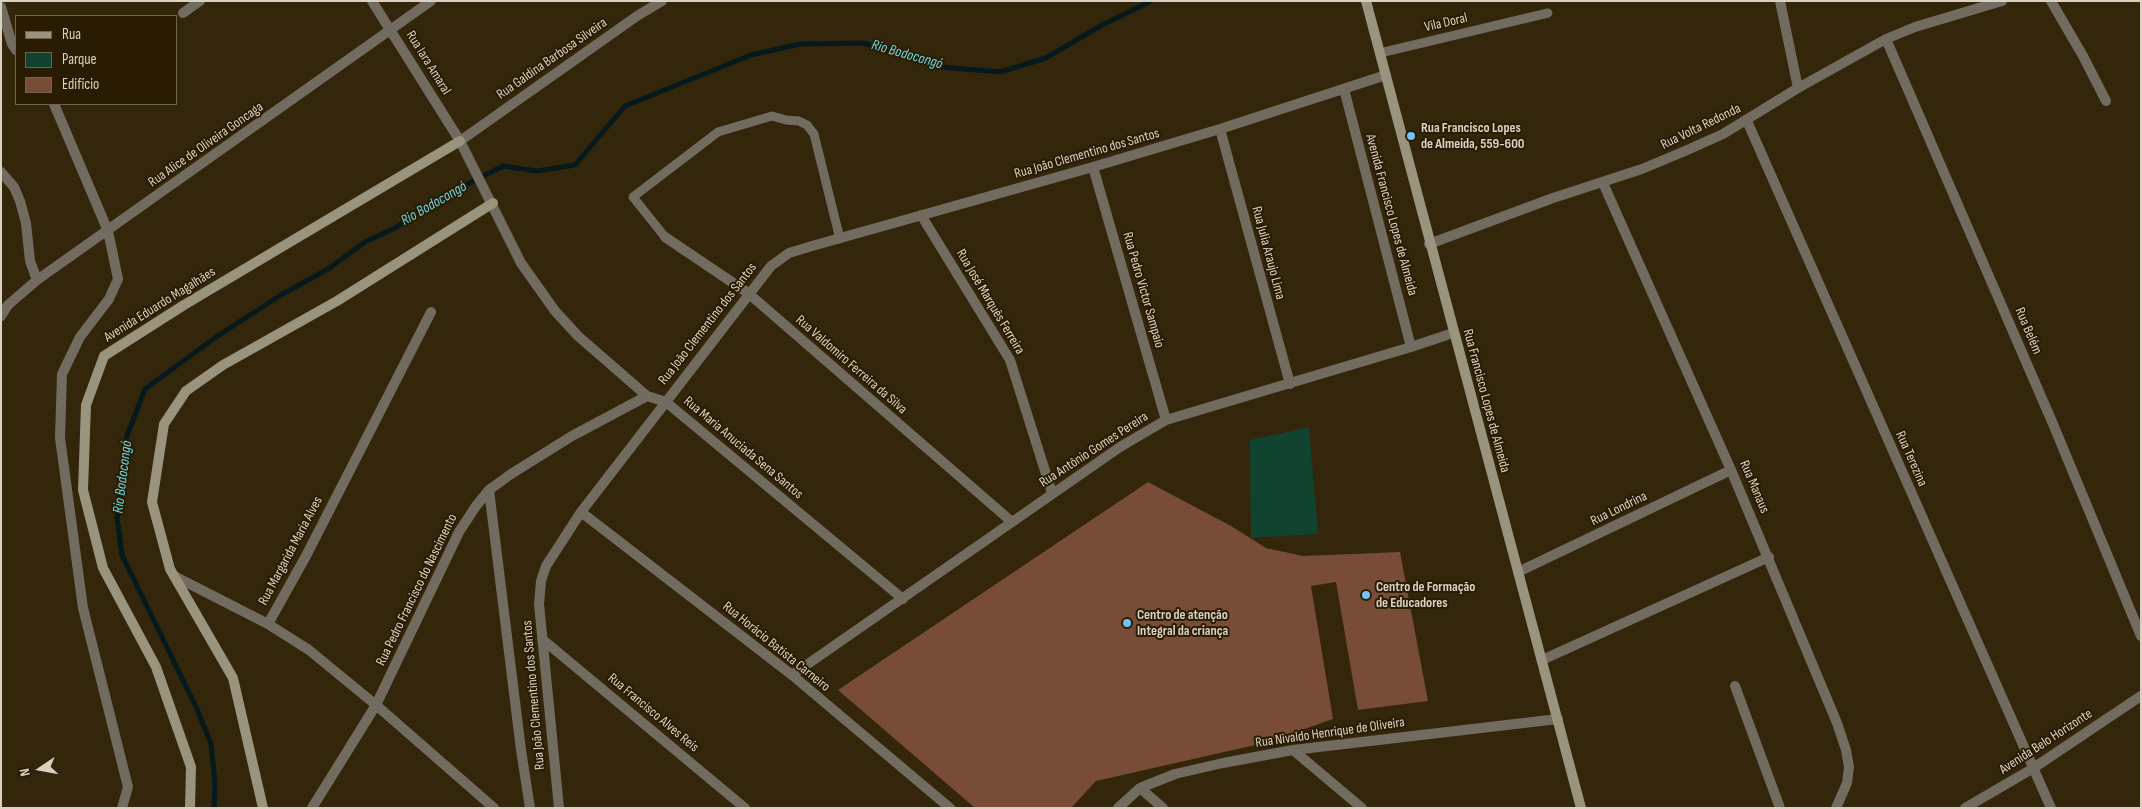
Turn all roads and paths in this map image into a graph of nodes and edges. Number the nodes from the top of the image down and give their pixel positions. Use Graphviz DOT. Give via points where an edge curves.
graph roads {
  1 [pos="200,1"];
  2 [pos="372,1"];
  3 [pos="432,1"];
  4 [pos="662,1"];
  5 [pos="1366,1"];
  6 [pos="1780,1"];
  7 [pos="2002,1"];
  8 [pos="2051,1"];
  9 [pos="1,7"];
  10 [pos="1548,12"];
  11 [pos="183,13"];
  12 [pos="392,30"];
  13 [pos="1886,39"];
  14 [pos="15,48"];
  15 [pos="1380,53"];
  16 [pos="1386,75"];
  17 [pos="1798,88"];
  18 [pos="1344,89"];
  19 [pos="2106,101"];
  20 [pos="54,105"];
  21 [pos="1747,121"];
  22 [pos="1220,129"];
  23 [pos="460,141"];
  24 [pos="1094,167"];
  25 [pos="1,172"];
  26 [pos="1603,183"];
  27 [pos="491,199"];
  28 [pos="921,215"];
  29 [pos="108,231"];
  30 [pos="665,237"];
  31 [pos="840,239"];
  32 [pos="1429,244"];
  33 [pos="37,280"];
  34 [pos="748,294"];
  35 [pos="431,312"];
  36 [pos="1,316"];
  37 [pos="1453,333"];
  38 [pos="1411,347"];
  39 [pos="1290,384"];
  40 [pos="647,396"];
  41 [pos="666,402"];
  42 [pos="1166,420"];
  43 [pos="1732,470"];
  44 [pos="489,490"];
  45 [pos="1052,493"];
  46 [pos="581,512"];
  47 [pos="1012,522"];
  48 [pos="1769,557"];
  49 [pos="1518,572"];
  50 [pos="174,576"];
  51 [pos="903,598"];
  52 [pos="268,624"];
  53 [pos="2141,636"];
  54 [pos="542,639"];
  55 [pos="1542,660"];
  56 [pos="792,675"];
  57 [pos="1735,686"];
  58 [pos="2141,696"];
  59 [pos="376,705"];
  60 [pos="1558,719"];
  61 [pos="1293,750"];
  62 [pos="2032,769"];
  63 [pos="1140,788"];
  64 [pos="122,808"];
  65 [pos="190,808"];
  66 [pos="263,808"];
  67 [pos="312,808"];
  68 [pos="494,808"];
  69 [pos="530,808"];
  70 [pos="559,808"];
  71 [pos="746,808"];
  72 [pos="950,808"];
  73 [pos="1118,808"];
  74 [pos="1163,808"];
  75 [pos="1362,808"];
  76 [pos="1581,808"];
  77 [pos="1780,808"];
  78 [pos="1836,808"];
  79 [pos="1965,808"];
  80 [pos="2050,808"];
  1 -- 11 [label="street"];
  2 -- 12 [label="street, Rua Iara Amaral"];
  3 -- 12 [label="street, Rua Alice de Oliveira Goncaga"];
  4 -- 23 [label="street, Rua Galdina Barbosa Silveira"];
  5 -- 15 [label="street, Rua Francisco Lopes de Almeida"];
  6 -- 17 [label="street"];
  7 -- 13 [label="street, Rua Volta Redonda"];
  8 -- 19 [label="street"];
  9 -- 14 [label="street"];
  10 -- 15 [label="lane, Vila Doral"];
  12 -- 23 [label="street, Rua Iara Amaral"];
  12 -- 29 [label="street, Rua Alice de Oliveira Goncaga"];
  13 -- 17 [label="street, Rua Volta Redonda"];
  13 -- 53 [label="street, Rua Belém"];
  15 -- 16 [label="street, Rua Francisco Lopes de Almeida"];
  16 -- 18 [label="street, Rua João Clementino dos Santos"];
  16 -- 32 [label="street, Rua Francisco Lopes de Almeida"];
  17 -- 21 [label="street, Rua Volta Redonda"];
  18 -- 22 [label="street, Rua João Clementino dos Santos"];
  18 -- 38 [label="street, Avenida Francisco Lopes de Almeida"];
  20 -- 29 [label="street"];
  21 -- 26 [label="street, Rua Volta Redonda" via="1693,148"];
  21 -- 62 [label="street, Rua Terezina"];
  22 -- 24 [label="street, Rua João Clementino dos Santos"];
  22 -- 39 [label="street, Rua Julia Araujo Lima"];
  23 -- 27 [label="street, Rua Maria Anuciada Sena Santos"];
  23 -- 65 [label="street, Avenida Eduardo Magalhães" via="104,356 86,405 82,490 103,568 156,667 191,767"];
  24 -- 28 [label="street, Rua João Clementino dos Santos"];
  24 -- 42 [label="street, Rua Pedro Victor Sampaio"];
  25 -- 33 [label="street" via="14,186 20,201 30,261"];
  26 -- 32 [label="street, Rua Volta Redonda"];
  26 -- 43 [label="street, Rua Manaus"];
  27 -- 40 [label="street, Rua Maria Anuciada Sena Santos" via="521,263 555,311 578,336"];
  27 -- 50 [label="street" via="337,301 223,365 186,391 164,424 152,502"];
  28 -- 31 [label="street, Rua João Clementino dos Santos"];
  28 -- 45 [label="street, Rua José Marquês Ferreira" via="1010,360"];
  29 -- 33 [label="street, Rua Alice de Oliveira Goncaga"];
  29 -- 64 [label="street" via="118,279 109,299 80,337 62,374 60,438 83,608 128,787"];
  30 -- 31 [label="lane" via="633,197 718,132 772,116 799,121 814,134"];
  30 -- 34 [label="street, Rua Valdomiro Ferreira da Silva"];
  31 -- 34 [label="street, Rua João Clementino dos Santos" via="789,253 771,266"];
  32 -- 37 [label="street, Rua Francisco Lopes de Almeida"];
  33 -- 36 [label="street, Rua Alice de Oliveira Goncaga" via="8,305"];
  34 -- 41 [label="street, Rua João Clementino dos Santos"];
  34 -- 47 [label="street, Rua Valdomiro Ferreira da Silva"];
  35 -- 52 [label="street, Rua Margarida Maria Alves"];
  37 -- 38 [label="street, Rua Antônio Gomes Pereira"];
  37 -- 49 [label="street, Rua Francisco Lopes de Almeida"];
  38 -- 39 [label="street, Rua Antônio Gomes Pereira"];
  39 -- 42 [label="street, Rua Antônio Gomes Pereira"];
  40 -- 41 [label="street, Rua Maria Anuciada Sena Santos"];
  40 -- 44 [label="street, Rua Pedro Francisco do Nascimento" via="572,436"];
  41 -- 46 [label="street, Rua João Clementino dos Santos"];
  41 -- 51 [label="street, Rua Maria Anuciada Sena Santos"];
  42 -- 45 [label="street, Rua Antônio Gomes Pereira"];
  43 -- 48 [label="street, Rua Manaus"];
  43 -- 49 [label="street, Rua Londrina"];
  44 -- 59 [label="street, Rua Pedro Francisco do Nascimento" via="459,532"];
  44 -- 69 [label="street"];
  45 -- 47 [label="street, Rua Antônio Gomes Pereira"];
  46 -- 54 [label="street, Rua João Clementino dos Santos" via="546,566 541,581"];
  46 -- 56 [label="street, Rua Horácio Batista Carneiro"];
  47 -- 51 [label="street, Rua Antônio Gomes Pereira"];
  48 -- 55 [label="street"];
  48 -- 78 [label="street, Rua Manaus" via="1846,750 1847,783"];
  49 -- 55 [label="street, Rua Francisco Lopes de Almeida"];
  50 -- 52 [label="street"];
  50 -- 66 [label="street" via="233,678"];
  51 -- 56 [label="street, Rua Antônio Gomes Pereira"];
  52 -- 59 [label="street, Rua Margarida Maria Alves" via="309,650"];
  54 -- 70 [label="street, Rua João Clementino dos Santos"];
  54 -- 71 [label="street, Rua Francisco Alves Reis"];
  55 -- 60 [label="street, Rua Francisco Lopes de Almeida"];
  56 -- 72 [label="street, Rua Horácio Batista Carneiro"];
  57 -- 77 [label="street"];
  58 -- 62 [label="street, Avenida Belo Horizonte"];
  59 -- 67 [label="street, Rua Pedro Francisco do Nascimento"];
  59 -- 68 [label="street, Rua Margarida Maria Alves"];
  60 -- 61 [label="street, Rua Nivaldo Henrique de Oliveira"];
  60 -- 76 [label="street, Rua Francisco Lopes de Almeida"];
  61 -- 63 [label="street, Rua Nivaldo Henrique de Oliveira" via="1175,774"];
  61 -- 75 [label="street"];
  62 -- 79 [label="street, Avenida Belo Horizonte"];
  62 -- 80 [label="street, Rua Terezina"];
  63 -- 73 [label="street, Rua Nivaldo Henrique de Oliveira"];
  63 -- 74 [label="street"];
}
